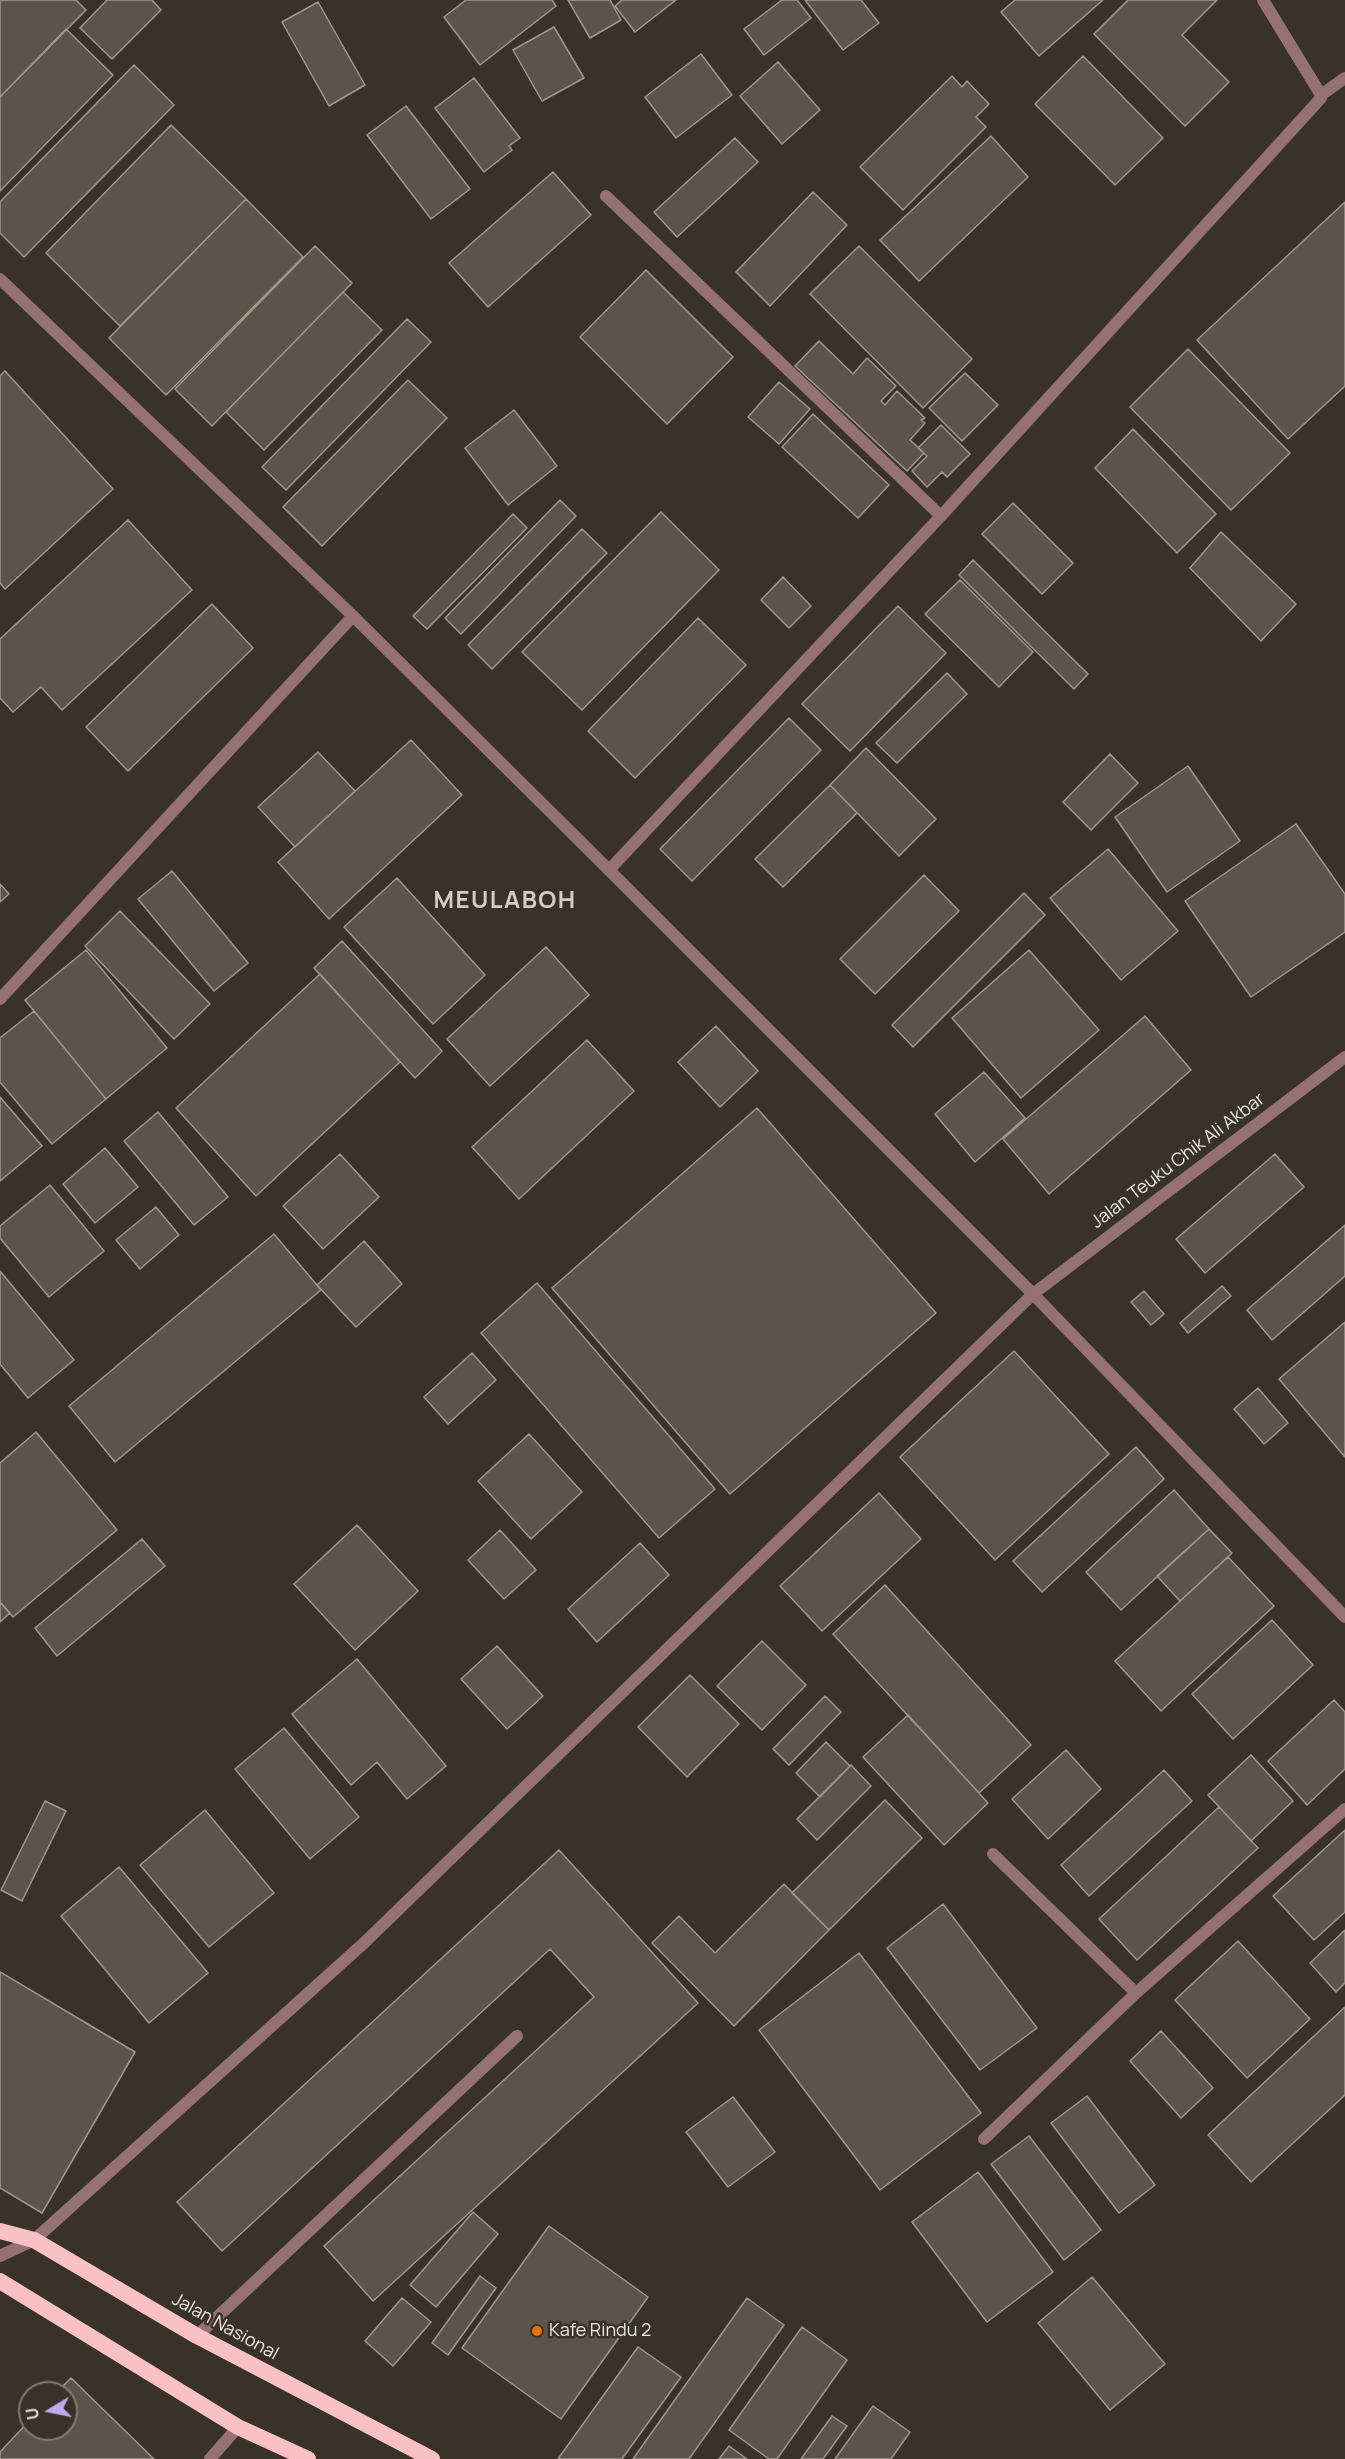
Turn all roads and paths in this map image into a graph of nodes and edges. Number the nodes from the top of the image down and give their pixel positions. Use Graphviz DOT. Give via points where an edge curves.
graph roads {
  1 [pos="1263,0"];
  2 [pos="1345,78"];
  3 [pos="1322,95"];
  4 [pos="606,196"];
  5 [pos="0,279"];
  6 [pos="941,516"];
  7 [pos="353,616"];
  8 [pos="609,870"];
  9 [pos="0,999"];
  10 [pos="1345,1057"];
  11 [pos="1033,1294"];
  12 [pos="1345,1617"];
  13 [pos="1345,1809"];
  14 [pos="993,1854"];
  15 [pos="1136,1993"];
  16 [pos="517,2036"];
  17 [pos="984,2139"];
  18 [pos="0,2231"];
  19 [pos="34,2240"];
  20 [pos="0,2256"];
  21 [pos="0,2281"];
  22 [pos="197,2336"];
  23 [pos="238,2427"];
  24 [pos="210,2459"];
  25 [pos="309,2459"];
  26 [pos="432,2459"];
  1 -- 3 [label="street"];
  2 -- 3 [label="street"];
  3 -- 6 [label="street"];
  4 -- 6 [label="street"];
  5 -- 7 [label="street"];
  6 -- 8 [label="street"];
  7 -- 8 [label="street"];
  7 -- 9 [label="street"];
  8 -- 11 [label="street"];
  10 -- 11 [label="street, Jalan Teuku Chik Ali Akbar"];
  11 -- 12 [label="street"];
  11 -- 19 [label="street, Jalan Teuku Chik Ali Akbar" via="364,1942"];
  13 -- 15 [label="street"];
  14 -- 15 [label="street"];
  15 -- 17 [label="street"];
  16 -- 22 [label="street"];
  18 -- 19 [label="highway, Jalan Nasional"];
  19 -- 20 [label="street, Jalan Teuku Chik Ali Akbar"];
  19 -- 22 [label="highway, Jalan Nasional"];
  21 -- 23 [label="highway"];
  22 -- 26 [label="highway, Jalan Nasional"];
  23 -- 24 [label="street"];
  23 -- 25 [label="highway"];
}
